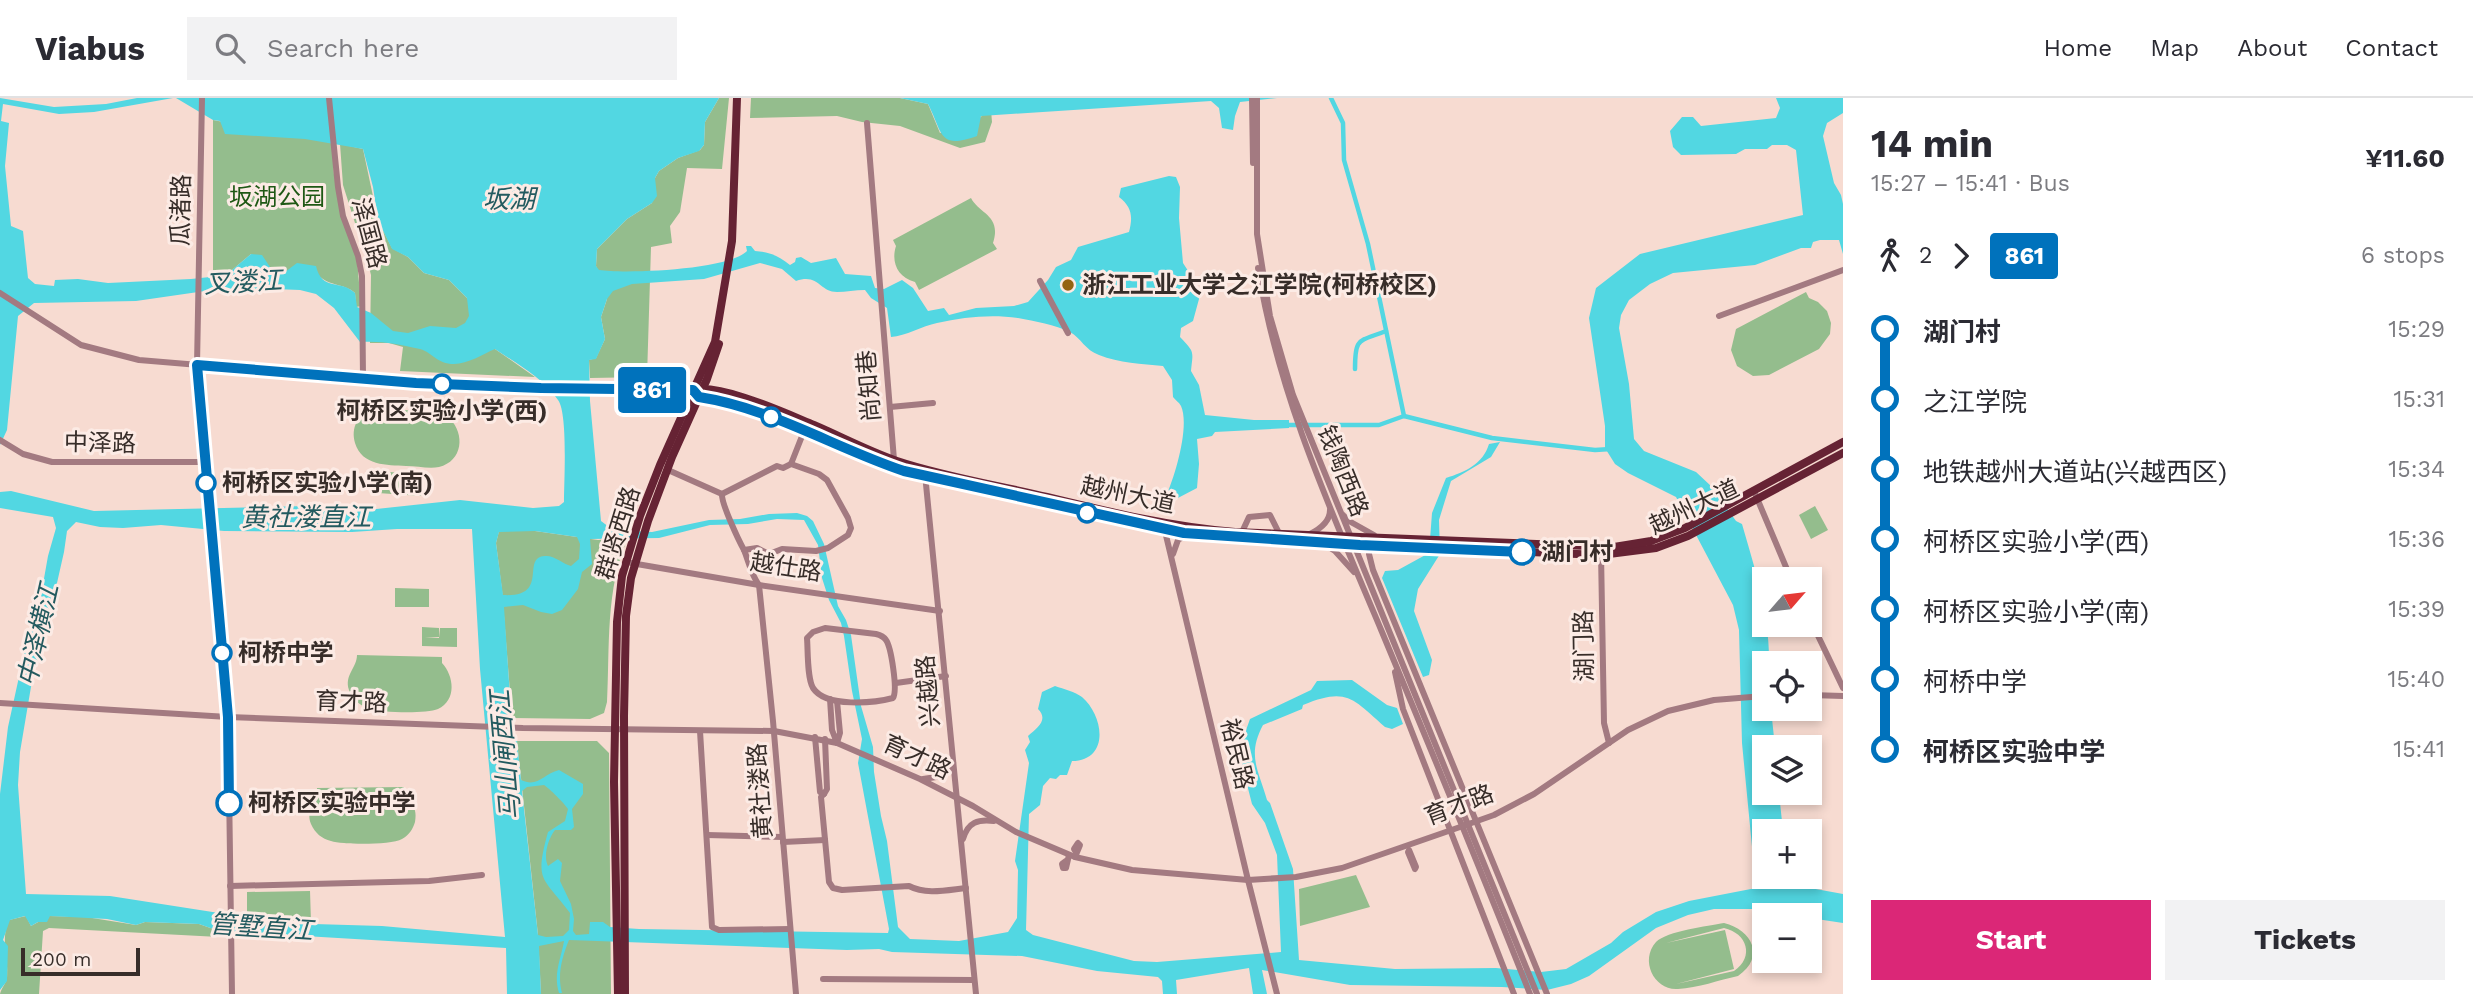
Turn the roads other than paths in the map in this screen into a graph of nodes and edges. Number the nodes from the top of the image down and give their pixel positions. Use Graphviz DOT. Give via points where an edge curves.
graph roads {
  1 [pos="202,98"];
  2 [pos="329,98"];
  3 [pos="739,98"];
  4 [pos="1255,100"];
  5 [pos="867,123"];
  6 [pos="1843,270"];
  7 [pos="731,272"];
  8 [pos="1040,281"];
  9 [pos="0,293"];
  10 [pos="1719,316"];
  11 [pos="1068,333"];
  12 [pos="197,365"];
  13 [pos="363,378"];
  14 [pos="703,388"];
  15 [pos="696,393"];
  16 [pos="933,403"];
  17 [pos="890,407"];
  18 [pos="1303,429"];
  19 [pos="804,431"];
  20 [pos="2,441"];
  21 [pos="1843,442"];
  22 [pos="1843,453"];
  23 [pos="894,460"];
  24 [pos="204,462"];
  25 [pos="791,464"];
  26 [pos="667,470"];
  27 [pos="925,472"];
  28 [pos="722,494"];
  29 [pos="1755,495"];
  30 [pos="1329,504"];
  31 [pos="1338,509"];
  32 [pos="1164,526"];
  33 [pos="1242,532"];
  34 [pos="1279,533"];
  35 [pos="1188,534"];
  36 [pos="1310,534"];
  37 [pos="639,535"];
  38 [pos="1347,540"];
  39 [pos="1380,542"];
  40 [pos="1322,543"];
  41 [pos="744,550"];
  42 [pos="1601,551"];
  43 [pos="1369,554"];
  44 [pos="630,563"];
  45 [pos="1173,567"];
  46 [pos="1786,567"];
  47 [pos="1366,578"];
  48 [pos="759,584"];
  49 [pos="1363,586"];
  50 [pos="940,611"];
  51 [pos="1818,637"];
  52 [pos="1392,656"];
  53 [pos="946,676"];
  54 [pos="896,682"];
  55 [pos="1843,688"];
  56 [pos="1822,695"];
  57 [pos="1843,696"];
  58 [pos="1752,697"];
  59 [pos="834,700"];
  60 [pos="0,703"];
  61 [pos="228,717"];
  62 [pos="619,730"];
  63 [pos="700,731"];
  64 [pos="774,731"];
  65 [pos="815,737"];
  66 [pos="825,739"];
  67 [pos="837,743"];
  68 [pos="1609,743"];
  69 [pos="954,761"];
  70 [pos="920,779"];
  71 [pos="824,794"];
  72 [pos="957,797"];
  73 [pos="999,821"];
  74 [pos="1470,824"];
  75 [pos="1451,830"];
  76 [pos="707,835"];
  77 [pos="783,840"];
  78 [pos="825,840"];
  79 [pos="961,844"];
  80 [pos="482,875"];
  81 [pos="1248,880"];
  82 [pos="230,886"];
  83 [pos="966,888"];
  84 [pos="790,930"];
  85 [pos="621,945"];
  86 [pos="823,979"];
  87 [pos="974,980"];
  88 [pos="1276,990"];
  89 [pos="1513,991"];
  90 [pos="1533,993"];
  91 [pos="1547,993"];
  92 [pos="232,994"];
  93 [pos="618,994"];
  94 [pos="625,994"];
  95 [pos="796,994"];
  96 [pos="976,994"];
  1 -- 12 [label="street, 瓜渚路"];
  2 -- 13 [label="street, 泽国路" via="343,216 358,256 364,307"];
  3 -- 7 [label="main road, 群贤西路"];
  4 -- 18 [label="street, 钱陶西路" via="1254,239 1266,317"];
  5 -- 17 [label="street, 尚知巷"];
  6 -- 10 [label="street"];
  7 -- 14 [label="main road, 群贤西路" via="718,347"];
  7 -- 15 [label="main road, 群贤西路" via="715,342"];
  8 -- 11 [label="street"];
  9 -- 12 [label="street, 越州大道" via="81,345 139,360"];
  12 -- 13 [label="street, 越州大道"];
  12 -- 24 [label="street, 瓜渚路"];
  13 -- 15 [label="street, 越州大道"];
  14 -- 15 [label="main road, 群贤西路"];
  14 -- 23 [label="main road, 越州大道" via="783,412"];
  15 -- 19 [label="main road, 越州大道" via="758,411"];
  15 -- 26 [label="main road, 群贤西路"];
  15 -- 37 [label="main road, 群贤西路" via="660,465"];
  16 -- 17 [label="street"];
  17 -- 23 [label="street, 尚知巷"];
  18 -- 30 [label="street, 钱陶西路"];
  18 -- 31 [label="street, 钱陶西路"];
  19 -- 25 [label="street"];
  19 -- 27 [label="main road, 越州大道" via="870,460"];
  20 -- 24 [label="street, 中泽路" via="23,454 52,462"];
  21 -- 29 [label="main road, 越州大道"];
  22 -- 29 [label="main road, 越州大道"];
  23 -- 27 [label="main road, 越州大道"];
  24 -- 61 [label="street, 瓜渚路"];
  25 -- 28 [label="street" via="777,466"];
  25 -- 41 [label="street" via="827,480 848,518 848,535 816,551 769,554 757,548"];
  26 -- 28 [label="street"];
  26 -- 37 [label="main road, 群贤西路"];
  27 -- 32 [label="main road, 越州大道"];
  27 -- 50 [label="street, 兴越路"];
  28 -- 41 [label="street, 黄社溇路"];
  29 -- 42 [label="main road, 越州大道" via="1688,536"];
  29 -- 46 [label="street"];
  30 -- 36 [label="street" via="1330,516 1324,526"];
  30 -- 38 [label="street, 钱陶西路"];
  31 -- 38 [label="street, 钱陶西路"];
  31 -- 39 [label="street"];
  32 -- 33 [label="main road, 越州大道"];
  32 -- 35 [label="main road, 越州大道"];
  32 -- 45 [label="street, 裕民路"];
  33 -- 34 [label="main road, 越州大道"];
  33 -- 34 [label="street" via="1249,517 1270,516"];
  34 -- 36 [label="main road, 越州大道"];
  35 -- 40 [label="main road, 越州大道"];
  35 -- 45 [label="street" via="1173,549"];
  36 -- 38 [label="main road, 越州大道"];
  37 -- 44 [label="main road, 群贤西路"];
  38 -- 39 [label="main road, 越州大道"];
  38 -- 40 [label="main road, 越州大道"];
  38 -- 47 [label="street, 钱陶西路"];
  38 -- 49 [label="street, 钱陶西路"];
  39 -- 42 [label="main road, 越州大道"];
  39 -- 43 [label="street"];
  40 -- 49 [label="street" via="1347,562"];
  41 -- 48 [label="street, 黄社溇路"];
  42 -- 68 [label="street, 湖门路" via="1604,723"];
  43 -- 47 [label="street" via="1364,564"];
  43 -- 74 [label="street"];
  44 -- 48 [label="street, 越仕路"];
  44 -- 62 [label="main road, 群贤西路" via="622,576 617,622"];
  45 -- 81 [label="street, 裕民路"];
  47 -- 74 [label="street, 钱陶西路"];
  48 -- 50 [label="street, 越仕路"];
  48 -- 64 [label="street, 黄社溇路"];
  49 -- 52 [label="street, 钱陶西路"];
  50 -- 53 [label="street, 兴越路"];
  51 -- 55 [label="street"];
  52 -- 74 [label="street, 钱陶西路"];
  52 -- 75 [label="street" via="1402,709"];
  53 -- 54 [label="street"];
  53 -- 69 [label="street, 兴越路"];
  54 -- 59 [label="street" via="893,698"];
  54 -- 59 [label="street" via="884,638 819,629 807,638 811,685"];
  56 -- 57 [label="street"];
  58 -- 68 [label="street, 育才路" via="1668,711"];
  59 -- 67 [label="street" via="832,730"];
  60 -- 61 [label="street, 育才路"];
  61 -- 62 [label="street, 育才路"];
  61 -- 82 [label="street, 瓜渚路"];
  62 -- 63 [label="street, 育才路"];
  62 -- 85 [label="main road, 群贤西路"];
  63 -- 64 [label="street, 育才路"];
  63 -- 76 [label="street"];
  64 -- 65 [label="street, 育才路"];
  64 -- 77 [label="street, 黄社溇路"];
  65 -- 66 [label="street, 育才路"];
  65 -- 71 [label="street" via="820,792"];
  66 -- 67 [label="street, 育才路"];
  66 -- 71 [label="street"];
  67 -- 70 [label="street, 育才路"];
  68 -- 74 [label="street, 育才路" via="1534,794"];
  69 -- 70 [label="street" via="943,776"];
  69 -- 72 [label="street, 兴越路"];
  70 -- 72 [label="street, 育才路"];
  71 -- 78 [label="street"];
  72 -- 73 [label="street, 育才路"];
  72 -- 79 [label="street, 兴越路"];
  73 -- 79 [label="street" via="976,821 965,831"];
  73 -- 81 [label="street, 育才路" via="1071,856 1132,870"];
  74 -- 75 [label="street, 育才路"];
  74 -- 90 [label="street, 钱陶西路"];
  74 -- 91 [label="street"];
  75 -- 81 [label="street, 育才路" via="1342,868"];
  75 -- 89 [label="street"];
  76 -- 77 [label="street"];
  76 -- 84 [label="street" via="712,927"];
  77 -- 78 [label="street"];
  77 -- 84 [label="street, 黄社溇路"];
  78 -- 83 [label="street" via="829,882 834,888"];
  79 -- 83 [label="street, 兴越路"];
  80 -- 82 [label="street" via="429,881"];
  81 -- 88 [label="street, 裕民路"];
  82 -- 92 [label="street, 瓜渚路"];
  83 -- 87 [label="street, 兴越路"];
  84 -- 95 [label="street, 黄社溇路"];
  85 -- 93 [label="main road, 群贤西路"];
  85 -- 94 [label="main road, 群贤西路"];
  86 -- 87 [label="street"];
  87 -- 96 [label="street, 兴越路"];
}
